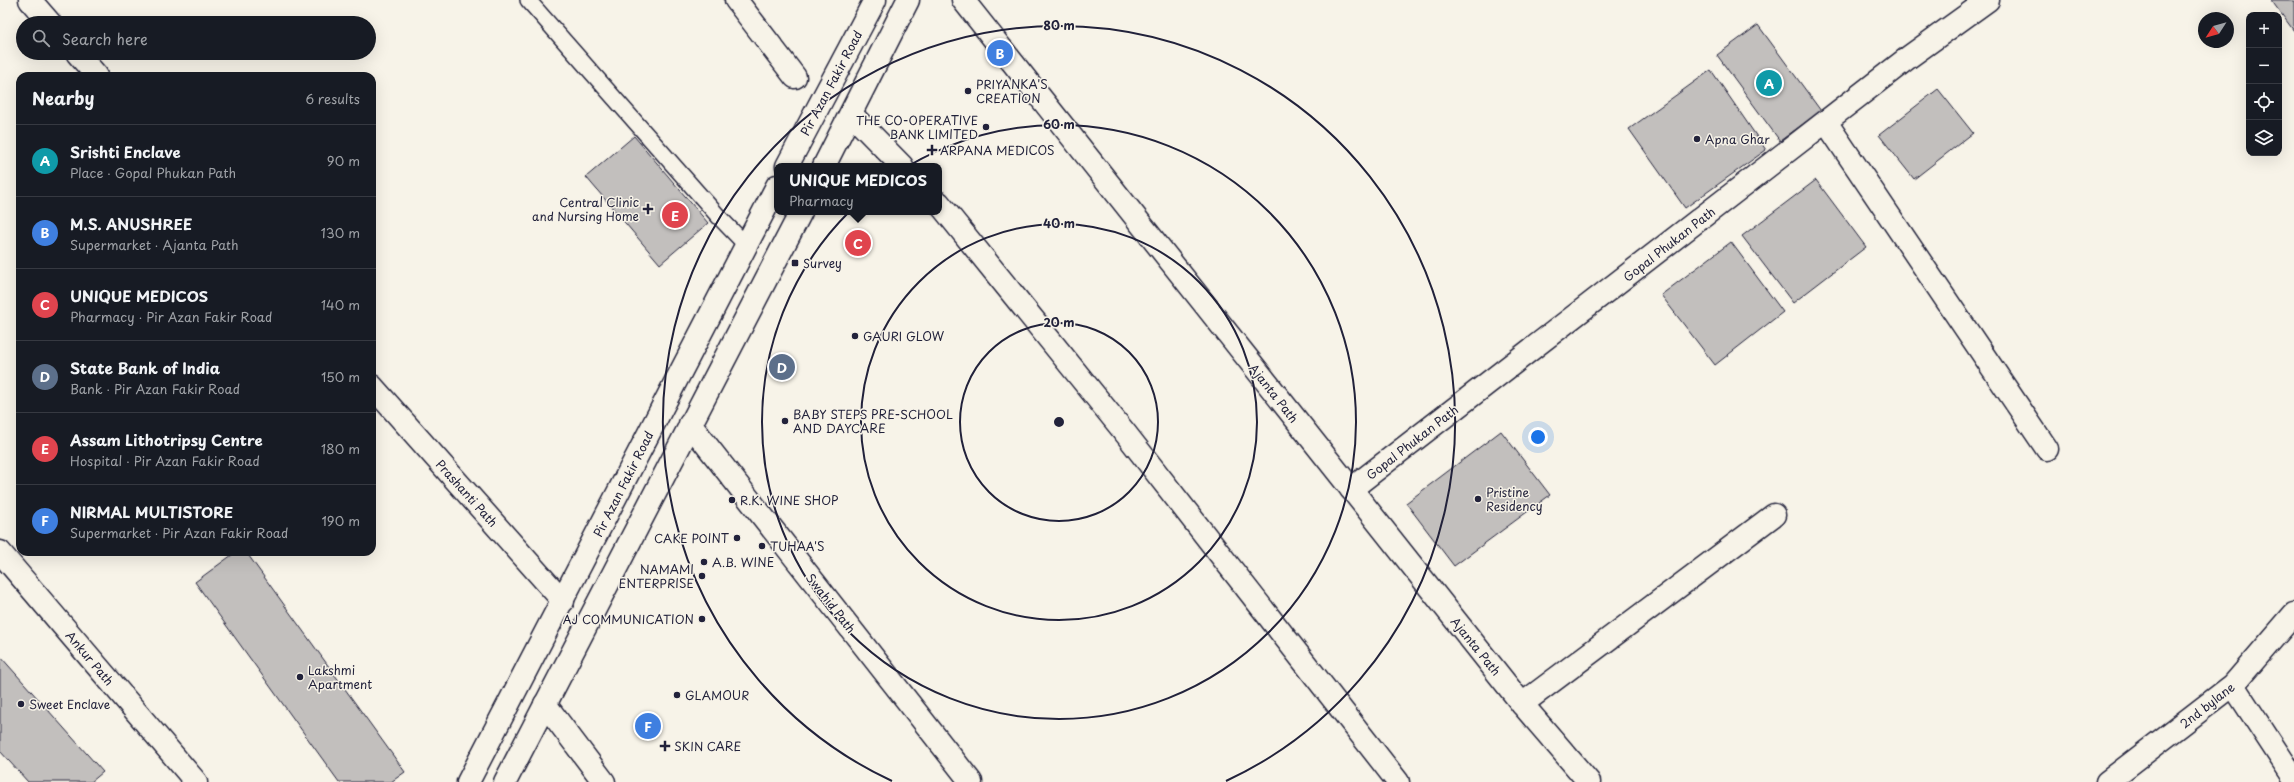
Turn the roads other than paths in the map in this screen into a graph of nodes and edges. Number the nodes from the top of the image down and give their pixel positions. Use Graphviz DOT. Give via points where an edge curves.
graph roads {
  1 [pos="30,0"];
  2 [pos="528,0"];
  3 [pos="736,0"];
  4 [pos="875,0"];
  5 [pos="908,0"];
  6 [pos="963,0"];
  7 [pos="1988,0"];
  8 [pos="44,16"];
  9 [pos="83,60"];
  10 [pos="94,72"];
  11 [pos="795,77"];
  12 [pos="851,114"];
  13 [pos="1826,122"];
  14 [pos="790,163"];
  15 [pos="826,163"];
  16 [pos="899,163"];
  17 [pos="774,192"];
  18 [pos="942,207"];
  19 [pos="799,215"];
  20 [pos="746,245"];
  21 [pos="376,391"];
  22 [pos="690,424"];
  23 [pos="2047,449"];
  24 [pos="1350,489"];
  25 [pos="1774,515"];
  26 [pos="0,552"];
  27 [pos="562,601"];
  28 [pos="2294,614"];
  29 [pos="2233,685"];
  30 [pos="545,704"];
  31 [pos="1522,704"];
  32 [pos="2294,778"];
  33 [pos="196,782"];
  34 [pos="468,782"];
  35 [pos="504,782"];
  36 [pos="604,782"];
  37 [pos="971,782"];
  38 [pos="1398,782"];
  39 [pos="1589,782"];
  40 [pos="2107,782"];
  1 -- 8 [label="street"];
  2 -- 20 [label="lane"];
  3 -- 11 [label="street"];
  4 -- 14 [label="street, Pir Azan Fakir Road"];
  5 -- 12 [label="street"];
  6 -- 24 [label="street, Ajanta Path"];
  7 -- 13 [label="street, Gopal Phukan Path"];
  9 -- 10 [label="street"];
  12 -- 15 [label="street"];
  12 -- 16 [label="street"];
  13 -- 23 [label="street"];
  13 -- 24 [label="street, Gopal Phukan Path"];
  17 -- 20 [label="street, Pir Azan Fakir Road"];
  18 -- 38 [label="street" via="1126,434"];
  19 -- 22 [label="street"];
  20 -- 27 [label="street, Pir Azan Fakir Road"];
  21 -- 27 [label="street, Prashanti Path"];
  22 -- 30 [label="street"];
  22 -- 37 [label="street, Swahid Path"];
  24 -- 31 [label="street, Ajanta Path"];
  25 -- 31 [label="street"];
  26 -- 33 [label="street, Ankur Path"];
  27 -- 34 [label="street, Pir Azan Fakir Road"];
  28 -- 29 [label="street, 2nd bylane"];
  29 -- 32 [label="street"];
  29 -- 40 [label="street, 2nd bylane"];
  30 -- 35 [label="street"];
  30 -- 36 [label="street"];
  31 -- 39 [label="street, Ajanta Path"];
}
